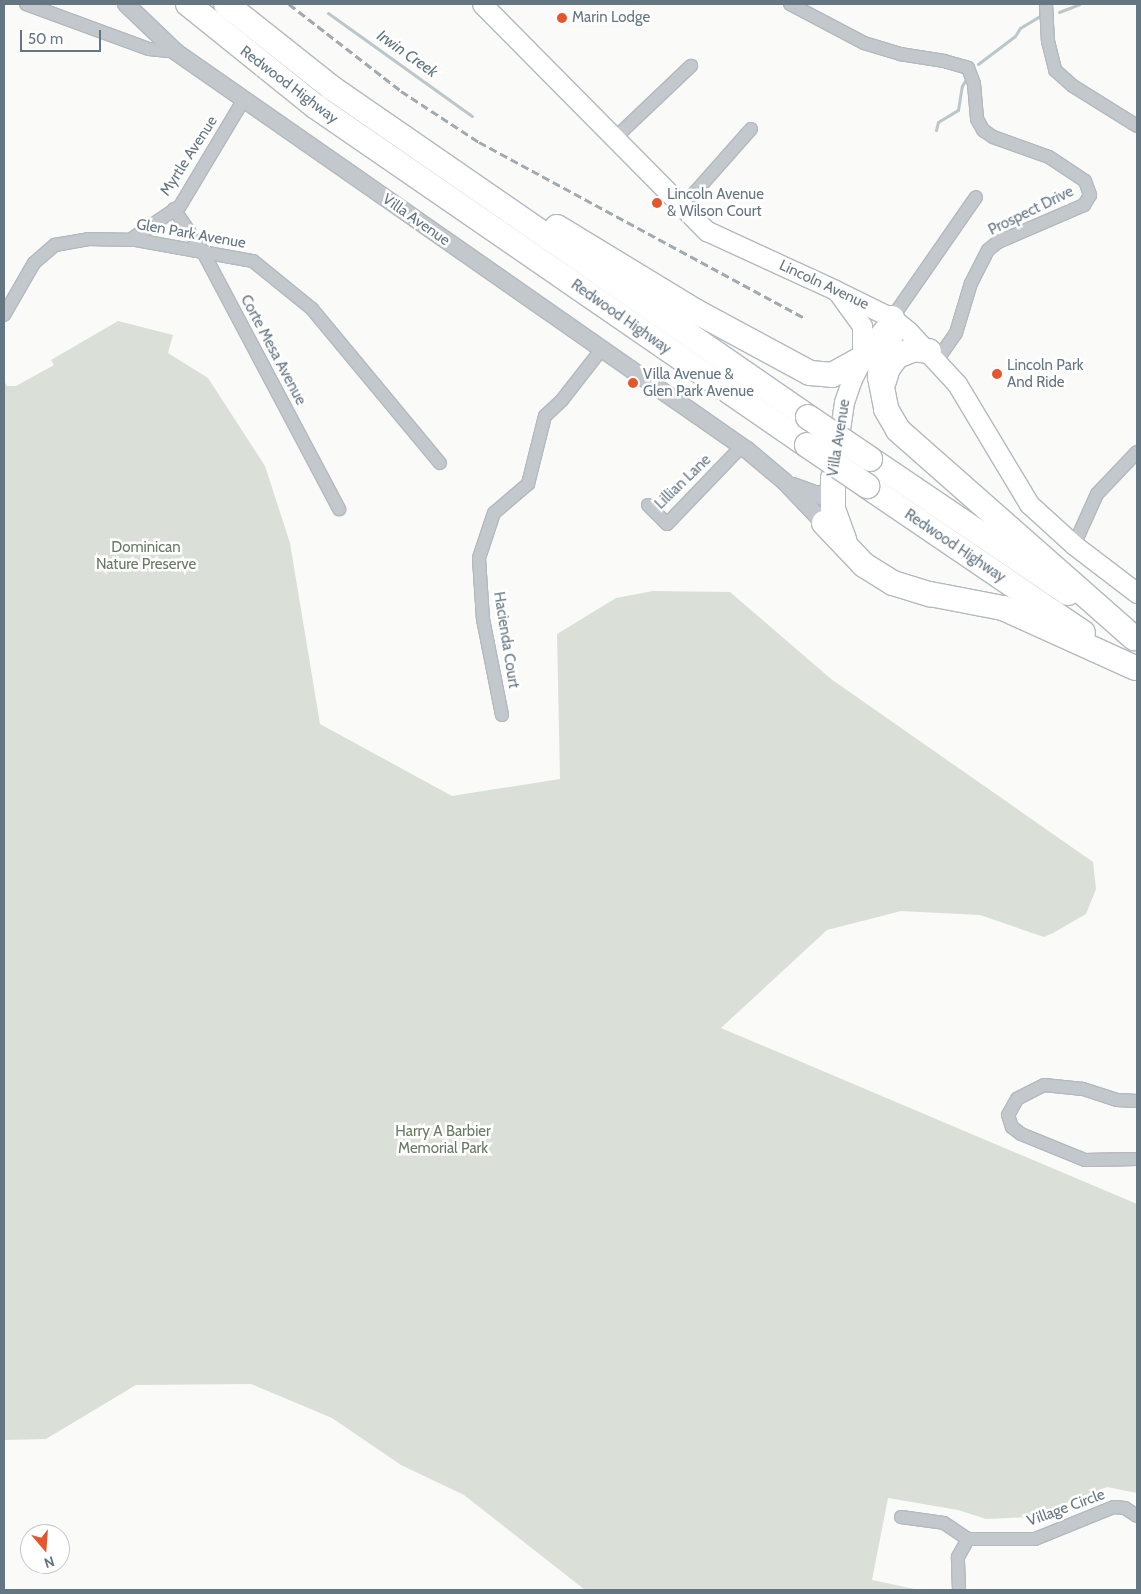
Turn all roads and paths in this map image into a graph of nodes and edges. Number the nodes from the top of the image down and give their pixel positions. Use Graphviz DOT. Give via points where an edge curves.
graph roads {
  1 [pos="26,4"];
  2 [pos="126,4"];
  3 [pos="188,4"];
  4 [pos="226,4"];
  5 [pos="482,4"];
  6 [pos="790,4"];
  7 [pos="1046,4"];
  8 [pos="176,52"];
  9 [pos="691,66"];
  10 [pos="244,100"];
  11 [pos="1137,126"];
  12 [pos="751,129"];
  13 [pos="615,138"];
  14 [pos="468,182"];
  15 [pos="976,197"];
  16 [pos="682,207"];
  17 [pos="174,209"];
  18 [pos="130,240"];
  19 [pos="203,252"];
  20 [pos="835,290"];
  21 [pos="4,315"];
  22 [pos="892,318"];
  23 [pos="602,350"];
  24 [pos="933,355"];
  25 [pos="861,359"];
  26 [pos="882,393"];
  27 [pos="741,447"];
  28 [pos="1137,452"];
  29 [pos="440,463"];
  30 [pos="833,478"];
  31 [pos="784,482"];
  32 [pos="648,506"];
  33 [pos="339,509"];
  34 [pos="824,523"];
  35 [pos="1074,545"];
  36 [pos="850,552"];
  37 [pos="1137,593"];
  38 [pos="1136,639"];
  39 [pos="1136,669"];
  40 [pos="502,715"];
  41 [pos="1137,1101"];
  42 [pos="1137,1159"];
  43 [pos="1137,1516"];
  44 [pos="900,1517"];
  45 [pos="968,1539"];
  46 [pos="959,1590"];
  1 -- 8 [label="street, Villa Avenue" via="149,49"];
  2 -- 8 [label="street"];
  3 -- 39 [label="highway, Redwood Highway, bridge" via="315,106"];
  4 -- 14 [label="highway, Redwood Highway" via="332,88"];
  5 -- 13 [label="main road, Lincoln Avenue"];
  6 -- 24 [label="street, Prospect Drive" via="864,43 968,68 977,119 983,130 993,137 1049,157 1085,181 1090,195 1084,204 998,242 988,250 971,283 956,333"];
  7 -- 11 [label="street" via="1048,41 1055,70 1073,86"];
  8 -- 10 [label="street, Villa Avenue"];
  9 -- 13 [label="street"];
  10 -- 17 [label="street, Myrtle Avenue" via="180,206"];
  10 -- 23 [label="street, Villa Avenue"];
  12 -- 16 [label="street"];
  13 -- 16 [label="main road, Lincoln Avenue"];
  14 -- 25 [label="highway" via="580,239 697,312 805,371 832,375"];
  14 -- 38 [label="highway, Redwood Highway, bridge"];
  15 -- 22 [label="street"];
  16 -- 20 [label="main road, Lincoln Avenue" via="707,231"];
  17 -- 18 [label="street, Myrtle Avenue"];
  17 -- 19 [label="street, Corte Mesa Avenue"];
  18 -- 19 [label="street, Glen Park Avenue"];
  18 -- 21 [label="street, Glen Park Avenue" via="88,240 55,245 34,263"];
  19 -- 29 [label="street, Glen Park Avenue" via="253,261 312,309"];
  19 -- 33 [label="street, Corte Mesa Avenue"];
  20 -- 22 [label="main road, Lincoln Avenue"];
  20 -- 25 [label="main road" via="862,326"];
  22 -- 24 [label="main road, Lincoln Avenue"];
  22 -- 25 [label="main road, Villa Avenue"];
  22 -- 26 [label="highway" via="892,330 880,362"];
  23 -- 27 [label="street, Villa Avenue"];
  23 -- 40 [label="street, Hacienda Court" via="562,400 544,416 528,484 494,513 479,558 483,619"];
  24 -- 26 [label="highway" via="909,350 895,358 886,372"];
  24 -- 35 [label="main road, Lincoln Avenue" via="968,401 1028,504"];
  25 -- 30 [label="main road, Villa Avenue" via="844,402"];
  26 -- 38 [label="highway" via="890,416 909,441 1062,570"];
  27 -- 31 [label="street, Villa Avenue"];
  27 -- 32 [label="street, Lillian Lane" via="667,524"];
  28 -- 35 [label="street" via="1097,494"];
  30 -- 31 [label="street, Villa Avenue" via="827,492 816,496"];
  30 -- 36 [label="highway" via="833,509"];
  31 -- 34 [label="street, Villa Avenue"];
  34 -- 36 [label="highway"];
  35 -- 37 [label="main road, Lincoln Avenue"];
  36 -- 39 [label="highway" via="893,582 930,594 1003,608"];
  41 -- 42 [label="street" via="1117,1100 1083,1088 1044,1085 1017,1098 1008,1114 1012,1127 1021,1134 1085,1160"];
  43 -- 45 [label="street, Village Circle" via="1125,1508 1114,1507 1035,1539"];
  44 -- 45 [label="street" via="944,1523"];
  45 -- 46 [label="street" via="958,1557"];
}
